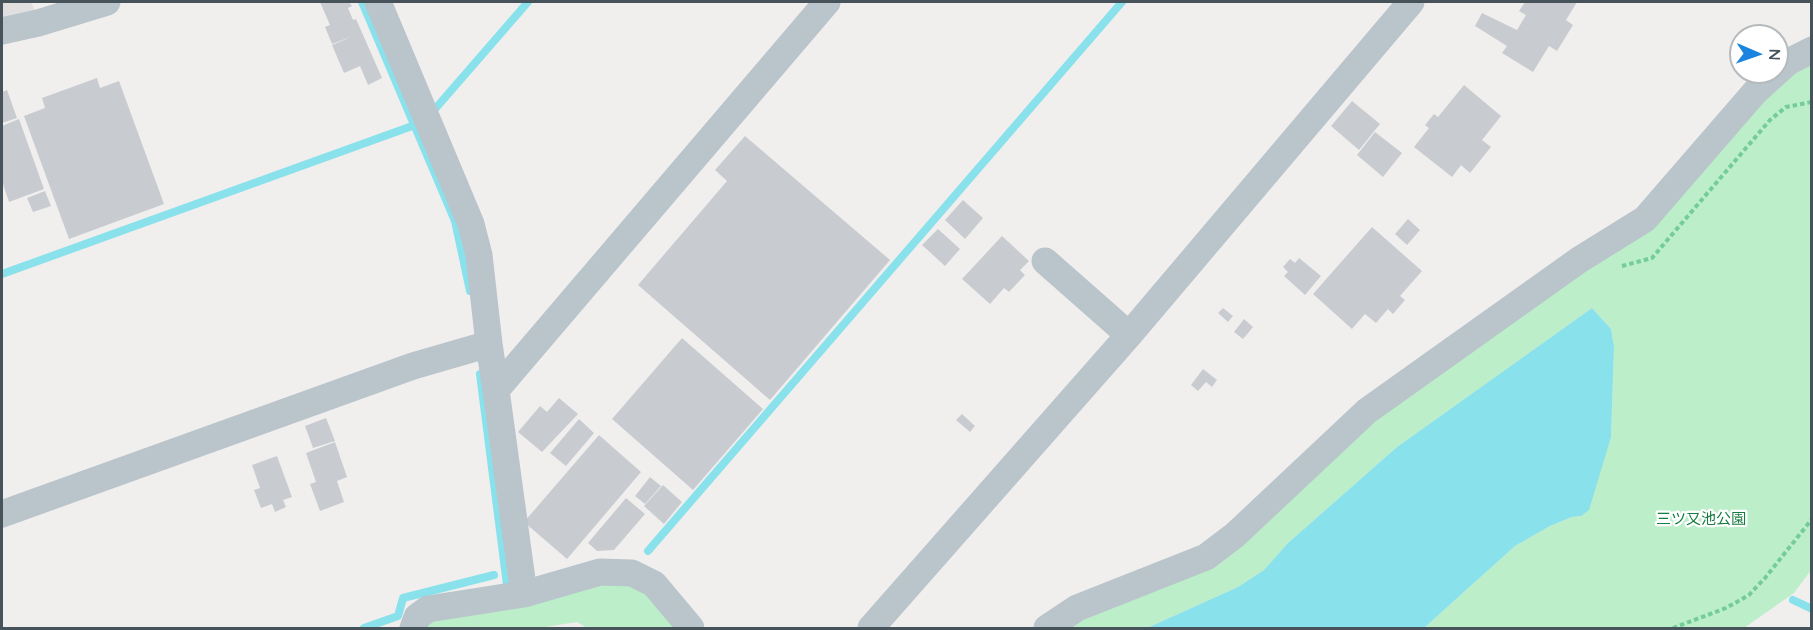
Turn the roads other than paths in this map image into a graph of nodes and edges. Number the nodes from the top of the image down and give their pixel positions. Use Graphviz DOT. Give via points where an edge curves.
graph roads {
  1 [pos="107,2"];
  2 [pos="378,2"];
  3 [pos="827,2"];
  4 [pos="1411,2"];
  5 [pos="2,31"];
  6 [pos="1812,50"];
  7 [pos="1789,62"];
  8 [pos="1764,84"];
  9 [pos="1045,261"];
  10 [pos="1129,335"];
  11 [pos="489,344"];
  12 [pos="496,390"];
  13 [pos="2,514"];
  14 [pos="524,594"];
  15 [pos="412,628"];
  16 [pos="691,628"];
  17 [pos="871,628"];
  18 [pos="1047,628"];
  1 -- 5 [label="street"];
  2 -- 11 [label="street" via="471,224 479,255"];
  3 -- 12 [label="street"];
  4 -- 10 [label="street"];
  6 -- 7 [label="street"];
  8 -- 18 [label="street" via="1645,219 1579,260 1367,411 1206,557 1077,608"];
  9 -- 10 [label="street"];
  10 -- 17 [label="street"];
  11 -- 12 [label="street"];
  11 -- 13 [label="street" via="412,366"];
  12 -- 14 [label="street"];
  14 -- 15 [label="street" via="428,609"];
  14 -- 16 [label="street" via="600,572 632,573 654,584"];
}
